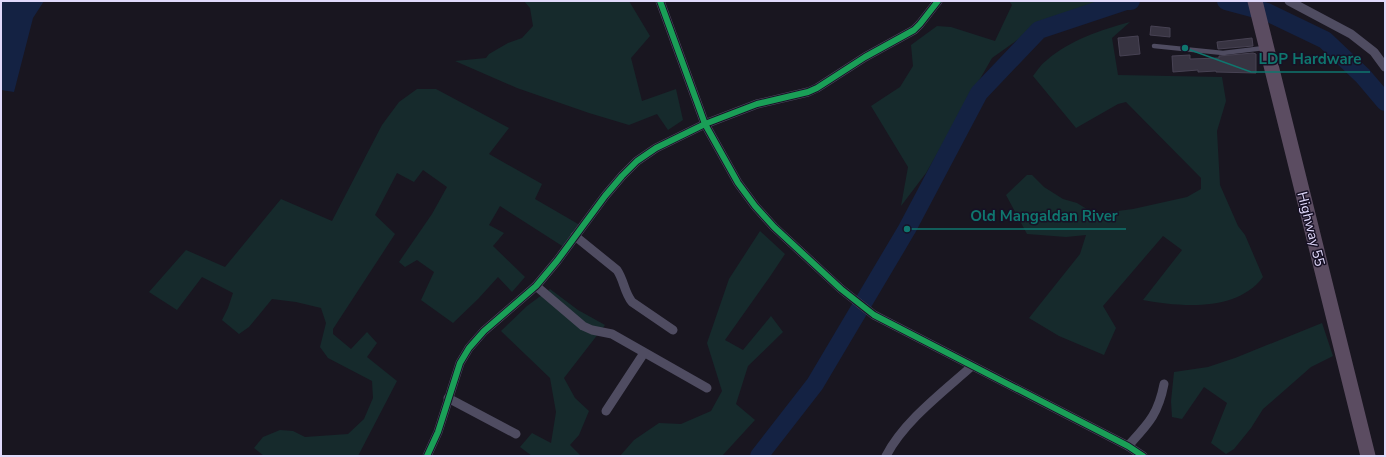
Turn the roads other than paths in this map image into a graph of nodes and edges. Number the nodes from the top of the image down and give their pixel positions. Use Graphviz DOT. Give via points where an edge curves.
graph roads {
  1 [pos="660,1"];
  2 [pos="938,1"];
  3 [pos="1255,1"];
  4 [pos="1289,1"];
  5 [pos="1154,46"];
  6 [pos="1267,47"];
  7 [pos="1385,67"];
  8 [pos="705,124"];
  9 [pos="575,236"];
  10 [pos="536,286"];
  11 [pos="673,330"];
  12 [pos="644,353"];
  13 [pos="972,366"];
  14 [pos="1164,384"];
  15 [pos="707,388"];
  16 [pos="448,398"];
  17 [pos="606,411"];
  18 [pos="516,434"];
  19 [pos="1128,446"];
  20 [pos="427,456"];
  21 [pos="886,456"];
  22 [pos="1143,456"];
  23 [pos="1368,456"];
  1 -- 8 [label="street"];
  2 -- 8 [label="street" via="914,30 817,88 743,109"];
  3 -- 6 [label="highway, Highway 55"];
  4 -- 7 [label="street" via="1351,34 1374,52"];
  5 -- 6 [label="lane" via="1223,53"];
  6 -- 23 [label="highway, Highway 55"];
  8 -- 9 [label="street" via="656,148 637,161 604,196"];
  8 -- 13 [label="street" via="738,183 755,206 774,227 841,288 874,315"];
  9 -- 10 [label="street"];
  9 -- 11 [label="street" via="616,270 632,302"];
  10 -- 12 [label="street" via="583,326 612,334"];
  10 -- 16 [label="street" via="484,331 469,348 460,363"];
  12 -- 15 [label="street"];
  12 -- 17 [label="street"];
  13 -- 19 [label="street"];
  13 -- 21 [label="street" via="903,431"];
  14 -- 19 [label="street" via="1157,411"];
  16 -- 18 [label="street"];
  16 -- 20 [label="street" via="438,432"];
  19 -- 22 [label="street"];
}
